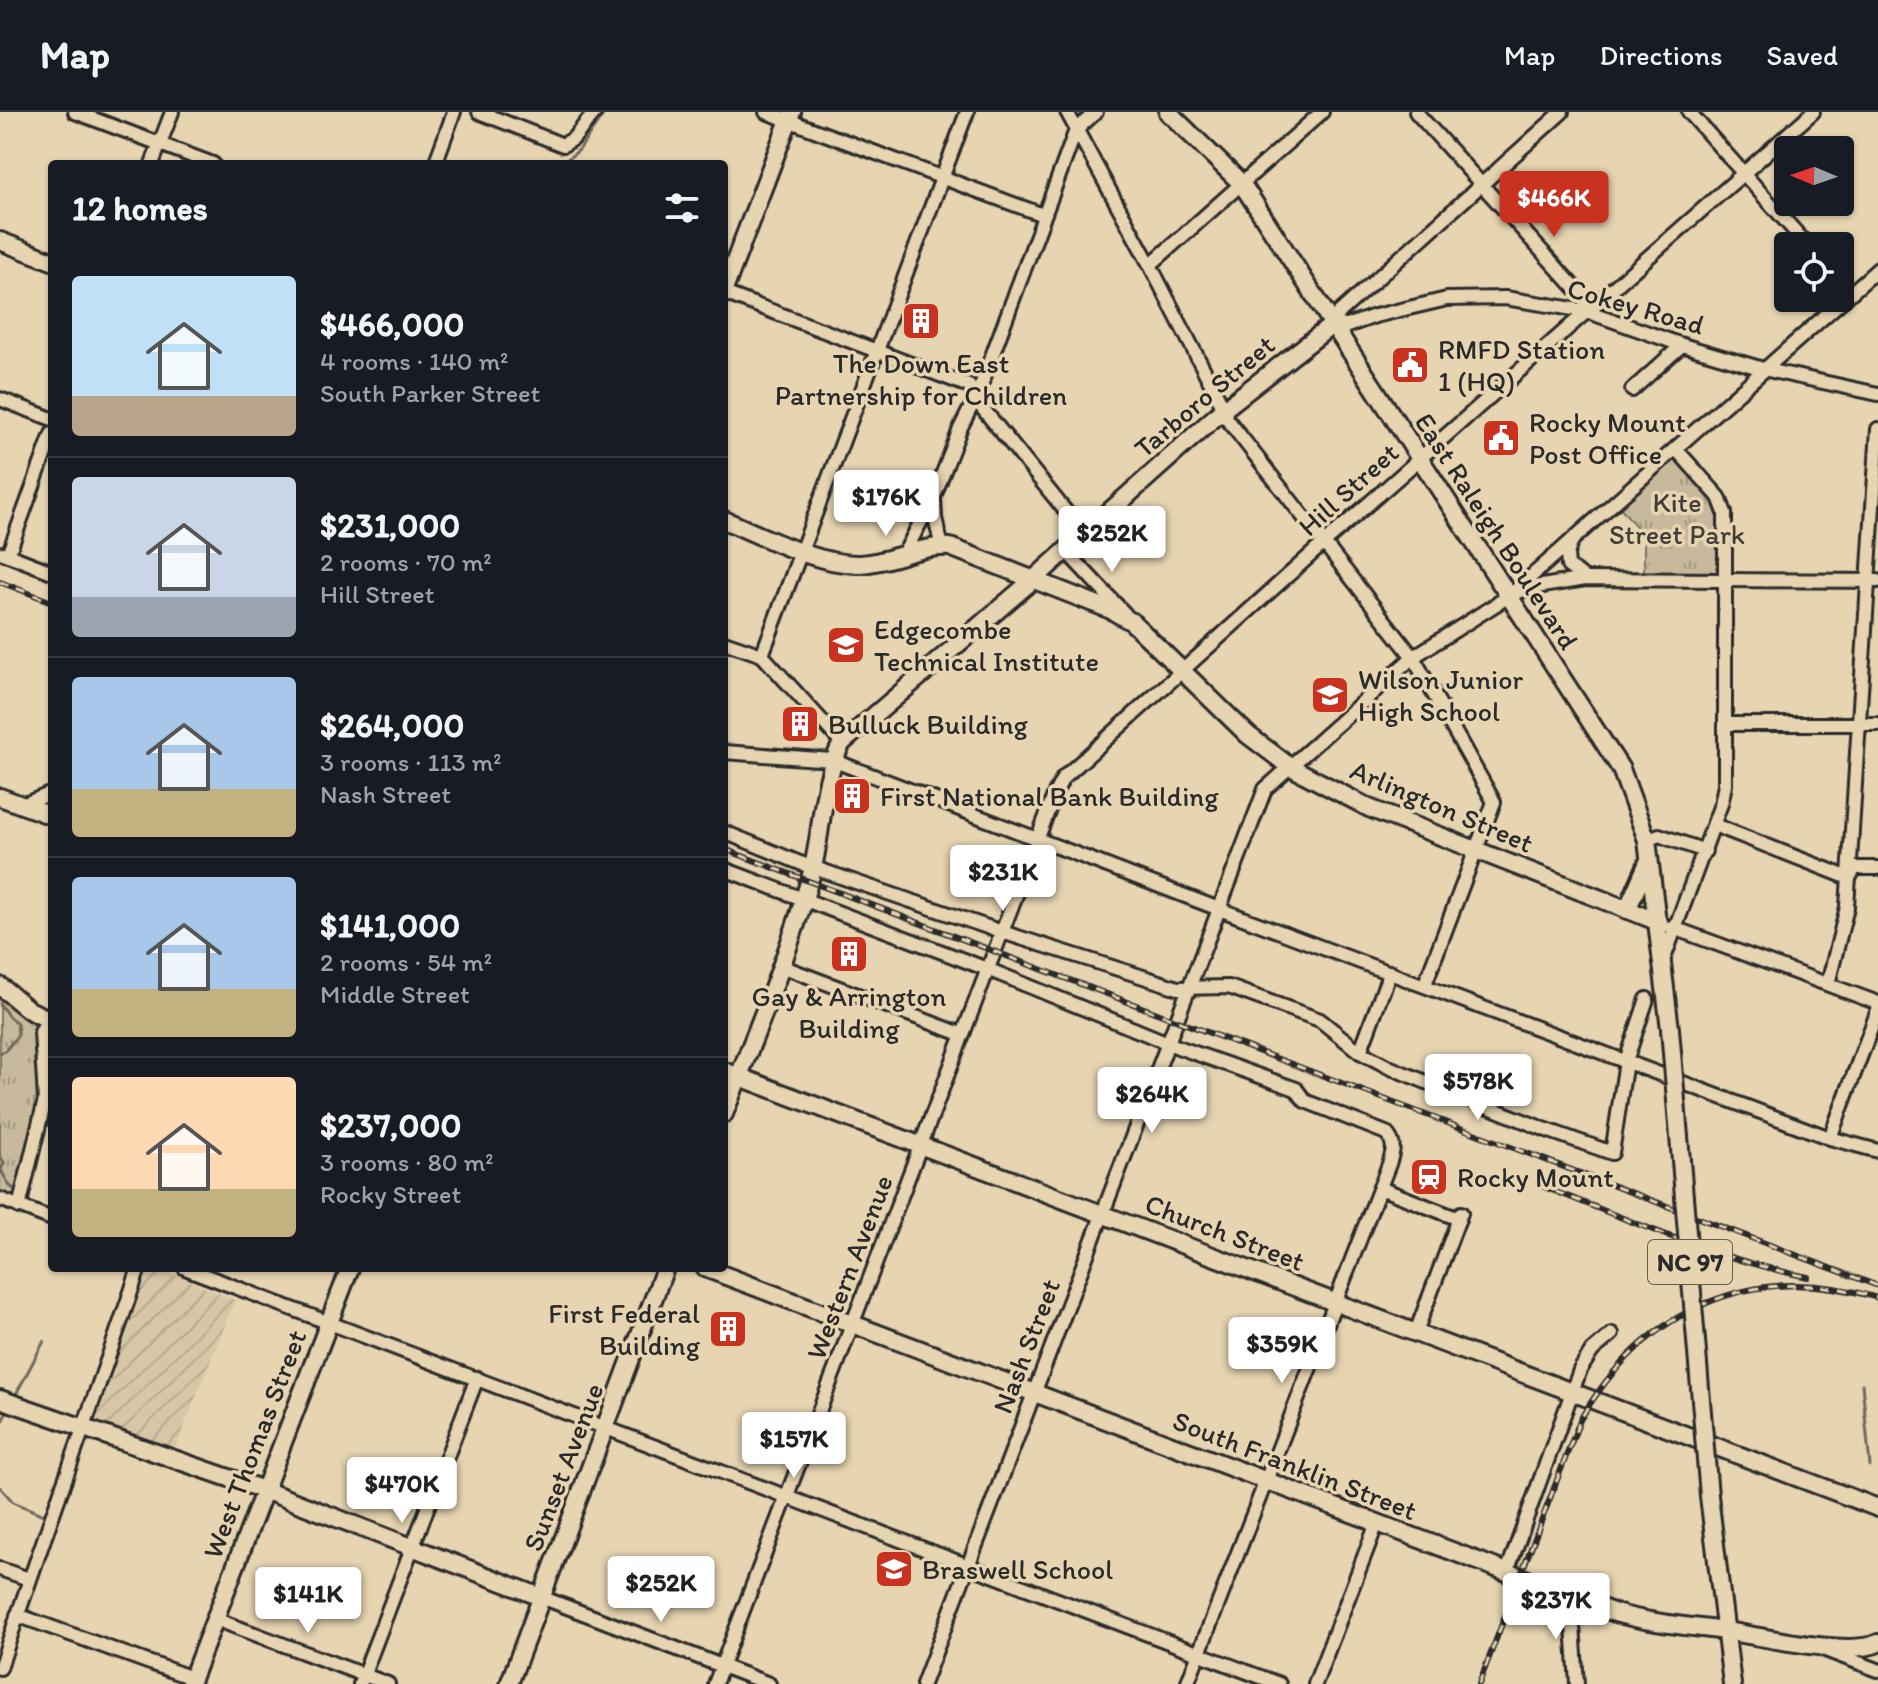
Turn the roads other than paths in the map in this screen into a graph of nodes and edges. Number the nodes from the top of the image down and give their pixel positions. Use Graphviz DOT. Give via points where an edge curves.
graph roads {
  1 [pos="75,112"];
  2 [pos="172,112"];
  3 [pos="454,112"];
  4 [pos="479,112"];
  5 [pos="595,112"];
  6 [pos="766,112"];
  7 [pos="967,112"];
  8 [pos="1067,112"];
  9 [pos="1096,112"];
  10 [pos="1168,112"];
  11 [pos="1322,112"];
  12 [pos="1416,112"];
  13 [pos="1562,112"];
  14 [pos="1689,112"];
  15 [pos="1813,112"];
  16 [pos="790,116"];
  17 [pos="1076,130"];
  18 [pos="160,144"];
  19 [pos="154,160"];
  20 [pos="202,160"];
  21 [pos="436,160"];
  22 [pos="1744,173"];
  23 [pos="941,177"];
  24 [pos="1242,184"];
  25 [pos="1480,185"];
  26 [pos="1043,215"];
  27 [pos="1796,232"];
  28 [pos="0,241"];
  29 [pos="48,259"];
  30 [pos="1150,265"];
  31 [pos="1878,269"];
  32 [pos="728,281"];
  33 [pos="1854,290"];
  34 [pos="728,293"];
  35 [pos="1586,311"];
  36 [pos="1828,312"];
  37 [pos="1332,325"];
  38 [pos="1682,345"];
  39 [pos="878,349"];
  40 [pos="1763,369"];
  41 [pos="1632,390"];
  42 [pos="1878,394"];
  43 [pos="0,399"];
  44 [pos="975,399"];
  45 [pos="1224,409"];
  46 [pos="48,417"];
  47 [pos="1878,429"];
  48 [pos="48,444"];
  49 [pos="1676,449"];
  50 [pos="1419,458"];
  51 [pos="935,494"];
  52 [pos="728,522"];
  53 [pos="1084,534"];
  54 [pos="1572,539"];
  55 [pos="1324,543"];
  56 [pos="942,547"];
  57 [pos="801,551"];
  58 [pos="1066,551"];
  59 [pos="4,553"];
  60 [pos="904,554"];
  61 [pos="48,570"];
  62 [pos="1034,579"];
  63 [pos="1585,579"];
  64 [pos="1725,581"];
  65 [pos="1872,581"];
  66 [pos="1509,596"];
  67 [pos="1132,622"];
  68 [pos="728,643"];
  69 [pos="762,655"];
  70 [pos="1413,657"];
  71 [pos="1182,670"];
  72 [pos="1726,724"];
  73 [pos="1858,724"];
  74 [pos="1878,724"];
  75 [pos="842,743"];
  76 [pos="728,752"];
  77 [pos="832,760"];
  78 [pos="1289,766"];
  79 [pos="48,795"];
  80 [pos="0,797"];
  81 [pos="22,805"];
  82 [pos="0,814"];
  83 [pos="48,815"];
  84 [pos="1714,825"];
  85 [pos="728,834"];
  86 [pos="1038,838"];
  87 [pos="1647,840"];
  88 [pos="1477,849"];
  89 [pos="1705,851"];
  90 [pos="1650,859"];
  91 [pos="813,867"];
  92 [pos="1878,868"];
  93 [pos="728,870"];
  94 [pos="1849,878"];
  95 [pos="806,894"];
  96 [pos="1219,909"];
  97 [pos="1627,910"];
  98 [pos="1659,922"];
  99 [pos="1675,929"];
  100 [pos="1002,932"];
  101 [pos="1663,961"];
  102 [pos="990,963"];
  103 [pos="781,966"];
  104 [pos="1390,972"];
  105 [pos="1425,984"];
  106 [pos="1828,984"];
  107 [pos="0,986"];
  108 [pos="1191,986"];
  109 [pos="1647,999"];
  110 [pos="1878,1003"];
  111 [pos="1878,1010"];
  112 [pos="48,1017"];
  113 [pos="48,1021"];
  114 [pos="961,1034"];
  115 [pos="1169,1043"];
  116 [pos="1360,1052"];
  117 [pos="1626,1061"];
  118 [pos="731,1074"];
  119 [pos="1830,1138"];
  120 [pos="920,1144"];
  121 [pos="1878,1151"];
  122 [pos="1380,1188"];
  123 [pos="0,1199"];
  124 [pos="19,1207"];
  125 [pos="1102,1214"];
  126 [pos="48,1218"];
  127 [pos="138,1272"];
  128 [pos="195,1272"];
  129 [pos="348,1272"];
  130 [pos="664,1272"];
  131 [pos="715,1272"];
  132 [pos="1334,1301"];
  133 [pos="329,1324"];
  134 [pos="853,1325"];
  135 [pos="1416,1332"];
  136 [pos="1612,1334"];
  137 [pos="477,1378"];
  138 [pos="1573,1393"];
  139 [pos="1034,1394"];
  140 [pos="0,1399"];
  141 [pos="607,1428"];
  142 [pos="84,1429"];
  143 [pos="1264,1481"];
  144 [pos="264,1490"];
  145 [pos="787,1497"];
  146 [pos="1878,1508"];
  147 [pos="1377,1523"];
  148 [pos="412,1548"];
  149 [pos="969,1565"];
  150 [pos="0,1569"];
  151 [pos="1507,1572"];
  152 [pos="29,1579"];
  153 [pos="1571,1596"];
  154 [pos="541,1597"];
  155 [pos="17,1615"];
  156 [pos="215,1619"];
  157 [pos="1726,1631"];
  158 [pos="1878,1643"];
  159 [pos="1810,1644"];
  160 [pos="1199,1653"];
  161 [pos="722,1666"];
  162 [pos="0,1668"];
  163 [pos="1878,1670"];
  164 [pos="362,1679"];
  165 [pos="191,1681"];
  166 [pos="388,1684"];
  167 [pos="509,1684"];
  168 [pos="715,1684"];
  169 [pos="769,1684"];
  170 [pos="923,1684"];
  171 [pos="1187,1684"];
  172 [pos="1279,1684"];
  173 [pos="1315,1684"];
  174 [pos="1577,1684"];
  175 [pos="1732,1684"];
  1 -- 18 [label="street"];
  2 -- 18 [label="street"];
  3 -- 21 [label="street"];
  4 -- 5 [label="street" via="557,144 568,144"];
  6 -- 16 [label="street"];
  7 -- 23 [label="street"];
  8 -- 17 [label="street"];
  9 -- 17 [label="street"];
  10 -- 24 [label="main road, East Raleigh Boulevard"];
  11 -- 24 [label="street"];
  12 -- 25 [label="street"];
  13 -- 25 [label="street, Tarboro Street"];
  14 -- 22 [label="street"];
  15 -- 22 [label="street, Hill Street"];
  16 -- 23 [label="street"];
  16 -- 32 [label="main road"];
  17 -- 26 [label="street"];
  17 -- 30 [label="street"];
  18 -- 19 [label="street"];
  18 -- 20 [label="street"];
  22 -- 27 [label="street"];
  22 -- 35 [label="street, Hill Street"];
  23 -- 26 [label="street"];
  23 -- 39 [label="street"];
  24 -- 30 [label="street"];
  24 -- 37 [label="main road, East Raleigh Boulevard"];
  25 -- 35 [label="street" via="1585,299"];
  25 -- 37 [label="street, Tarboro Street"];
  26 -- 44 [label="street"];
  28 -- 29 [label="main road"];
  30 -- 45 [label="street"];
  31 -- 33 [label="street"];
  34 -- 39 [label="street"];
  35 -- 37 [label="street, Cokey Road" via="1488,296 1447,299 1347,326"];
  35 -- 38 [label="street, Cokey Road"];
  35 -- 50 [label="street, Hill Street"];
  36 -- 40 [label="street"];
  37 -- 45 [label="main road, Tarboro Street"];
  37 -- 50 [label="main road, East Raleigh Boulevard"];
  38 -- 40 [label="street, Cokey Road"];
  38 -- 41 [label="street"];
  39 -- 44 [label="street" via="969,386"];
  39 -- 57 [label="street"];
  40 -- 42 [label="street, Cokey Road"];
  40 -- 49 [label="street"];
  43 -- 46 [label="street"];
  44 -- 51 [label="street"];
  44 -- 53 [label="street"];
  45 -- 53 [label="main road, Tarboro Street"];
  45 -- 55 [label="street"];
  47 -- 65 [label="street"];
  48 -- 59 [label="street"];
  49 -- 54 [label="street"];
  49 -- 64 [label="street" via="1723,504"];
  50 -- 55 [label="street, Hill Street"];
  50 -- 66 [label="main road, East Raleigh Boulevard"];
  51 -- 56 [label="street"];
  51 -- 60 [label="street"];
  52 -- 57 [label="main road"];
  53 -- 58 [label="main road, Tarboro Street"];
  54 -- 63 [label="street" via="1568,566"];
  54 -- 66 [label="street"];
  55 -- 70 [label="street"];
  55 -- 71 [label="street, Hill Street"];
  56 -- 60 [label="main road"];
  56 -- 62 [label="main road, Arlington Street"];
  57 -- 60 [label="main road" via="860,564"];
  57 -- 69 [label="street"];
  58 -- 62 [label="main road, Tarboro Street"];
  58 -- 67 [label="street"];
  59 -- 61 [label="street"];
  62 -- 67 [label="main road, Arlington Street"];
  62 -- 75 [label="main road, Tarboro Street"];
  63 -- 64 [label="street"];
  63 -- 66 [label="street"];
  64 -- 65 [label="street"];
  64 -- 72 [label="street"];
  65 -- 73 [label="street"];
  66 -- 70 [label="street, Nash Street"];
  66 -- 87 [label="main road, East Raleigh Boulevard" via="1621,769"];
  67 -- 71 [label="main road, Arlington Street"];
  68 -- 69 [label="street"];
  69 -- 75 [label="street"];
  70 -- 78 [label="street, Nash Street"];
  70 -- 88 [label="street" via="1494,802"];
  71 -- 78 [label="main road, Arlington Street" via="1248,735"];
  71 -- 86 [label="street, Hill Street" via="1063,778"];
  72 -- 73 [label="street"];
  72 -- 84 [label="street" via="1725,785"];
  73 -- 74 [label="street"];
  73 -- 94 [label="street"];
  75 -- 77 [label="main road, Tarboro Street"];
  76 -- 77 [label="street"];
  77 -- 86 [label="street"];
  77 -- 91 [label="main road, Tarboro Street"];
  78 -- 88 [label="main road, Arlington Street" via="1369,808"];
  78 -- 96 [label="street, Nash Street" via="1265,789"];
  79 -- 81 [label="street"];
  80 -- 81 [label="main road"];
  81 -- 82 [label="main road"];
  81 -- 83 [label="main road"];
  84 -- 89 [label="street"];
  84 -- 94 [label="street"];
  85 -- 91 [label="street"];
  86 -- 96 [label="street"];
  86 -- 100 [label="street, Hill Street"];
  87 -- 89 [label="street" via="1659,835"];
  87 -- 90 [label="main road, East Raleigh Boulevard"];
  88 -- 97 [label="main road, Arlington Street"];
  88 -- 105 [label="street"];
  89 -- 99 [label="street"];
  90 -- 97 [label="main road"];
  90 -- 98 [label="main road, East Raleigh Boulevard"];
  91 -- 95 [label="main road, Tarboro Street"];
  91 -- 100 [label="street"];
  92 -- 94 [label="street" via="1855,868"];
  93 -- 95 [label="street"];
  94 -- 106 [label="street"];
  95 -- 102 [label="street"];
  95 -- 103 [label="main road"];
  96 -- 104 [label="street"];
  96 -- 108 [label="street, Nash Street"];
  97 -- 98 [label="main road, Arlington Street"];
  98 -- 99 [label="street, Arlington Street"];
  98 -- 101 [label="main road, East Raleigh Boulevard / NC 97"];
  99 -- 101 [label="street"];
  99 -- 106 [label="street, Arlington Street"];
  100 -- 102 [label="street, Hill Street"];
  100 -- 108 [label="street" via="1178,988"];
  101 -- 157 [label="main road, East Raleigh Boulevard / NC 97, bridge" via="1709,1496"];
  102 -- 114 [label="street, Western Avenue"];
  102 -- 115 [label="street"];
  103 -- 114 [label="street"];
  103 -- 118 [label="main road"];
  104 -- 105 [label="street"];
  104 -- 116 [label="street"];
  105 -- 117 [label="street"];
  106 -- 110 [label="street, Arlington Street"];
  107 -- 112 [label="main road" via="29,1010"];
  108 -- 115 [label="street, Nash Street"];
  108 -- 116 [label="street" via="1229,987 1320,1020"];
  109 -- 117 [label="street"];
  111 -- 119 [label="street"];
  113 -- 124 [label="street" via="41,1032 45,1100"];
  114 -- 120 [label="street, Western Avenue"];
  115 -- 122 [label="street" via="1296,1089 1305,1101 1386,1133 1394,1148"];
  115 -- 125 [label="street, Nash Street"];
  116 -- 117 [label="street" via="1612,1153"];
  117 -- 119 [label="street"];
  118 -- 120 [label="main road, Church Street"];
  119 -- 121 [label="street"];
  120 -- 125 [label="main road, Church Street"];
  120 -- 134 [label="street, Western Avenue"];
  122 -- 132 [label="street"];
  122 -- 135 [label="street" via="1460,1216"];
  123 -- 124 [label="street"];
  124 -- 126 [label="street"];
  125 -- 132 [label="main road, Church Street"];
  125 -- 139 [label="street, Nash Street"];
  127 -- 142 [label="street"];
  128 -- 133 [label="street"];
  129 -- 133 [label="main road, West Thomas Street"];
  130 -- 141 [label="main road, Sunset Avenue"];
  131 -- 134 [label="main road, South Franklin Street"];
  132 -- 135 [label="main road, Church Street"];
  132 -- 143 [label="street"];
  133 -- 137 [label="street"];
  133 -- 144 [label="main road, West Thomas Street"];
  134 -- 139 [label="main road, South Franklin Street"];
  134 -- 145 [label="street, Western Avenue"];
  135 -- 138 [label="main road, Church Street"];
  136 -- 138 [label="street" via="1584,1362"];
  137 -- 141 [label="street"];
  137 -- 148 [label="street"];
  138 -- 146 [label="main road, Church Street"];
  138 -- 151 [label="street"];
  139 -- 143 [label="main road, South Franklin Street"];
  139 -- 149 [label="street, Nash Street"];
  140 -- 142 [label="main road"];
  141 -- 145 [label="street"];
  141 -- 154 [label="main road, Sunset Avenue"];
  142 -- 144 [label="main road"];
  142 -- 152 [label="street"];
  143 -- 147 [label="main road, South Franklin Street"];
  143 -- 160 [label="street"];
  144 -- 148 [label="main road"];
  144 -- 156 [label="main road, West Thomas Street"];
  145 -- 149 [label="street"];
  145 -- 161 [label="street, Western Avenue"];
  147 -- 151 [label="main road, South Franklin Street"];
  147 -- 173 [label="street"];
  148 -- 154 [label="main road"];
  148 -- 164 [label="street"];
  149 -- 160 [label="street"];
  149 -- 170 [label="street, Nash Street"];
  150 -- 152 [label="street"];
  151 -- 153 [label="main road, South Franklin Street"];
  152 -- 155 [label="street"];
  153 -- 157 [label="main road, South Franklin Street" via="1645,1622"];
  153 -- 174 [label="street"];
  154 -- 161 [label="street"];
  154 -- 167 [label="main road, Sunset Avenue"];
  155 -- 162 [label="street"];
  155 -- 165 [label="street"];
  156 -- 164 [label="street"];
  156 -- 165 [label="main road, West Thomas Street"];
  157 -- 159 [label="main road, South Franklin Street"];
  157 -- 175 [label="main road, NC 97"];
  158 -- 159 [label="main road" via="1866,1648"];
  159 -- 163 [label="street, South Franklin Street"];
  160 -- 171 [label="street"];
  160 -- 172 [label="street"];
  161 -- 168 [label="street, Western Avenue"];
  161 -- 169 [label="street"];
  164 -- 166 [label="street"];
}
